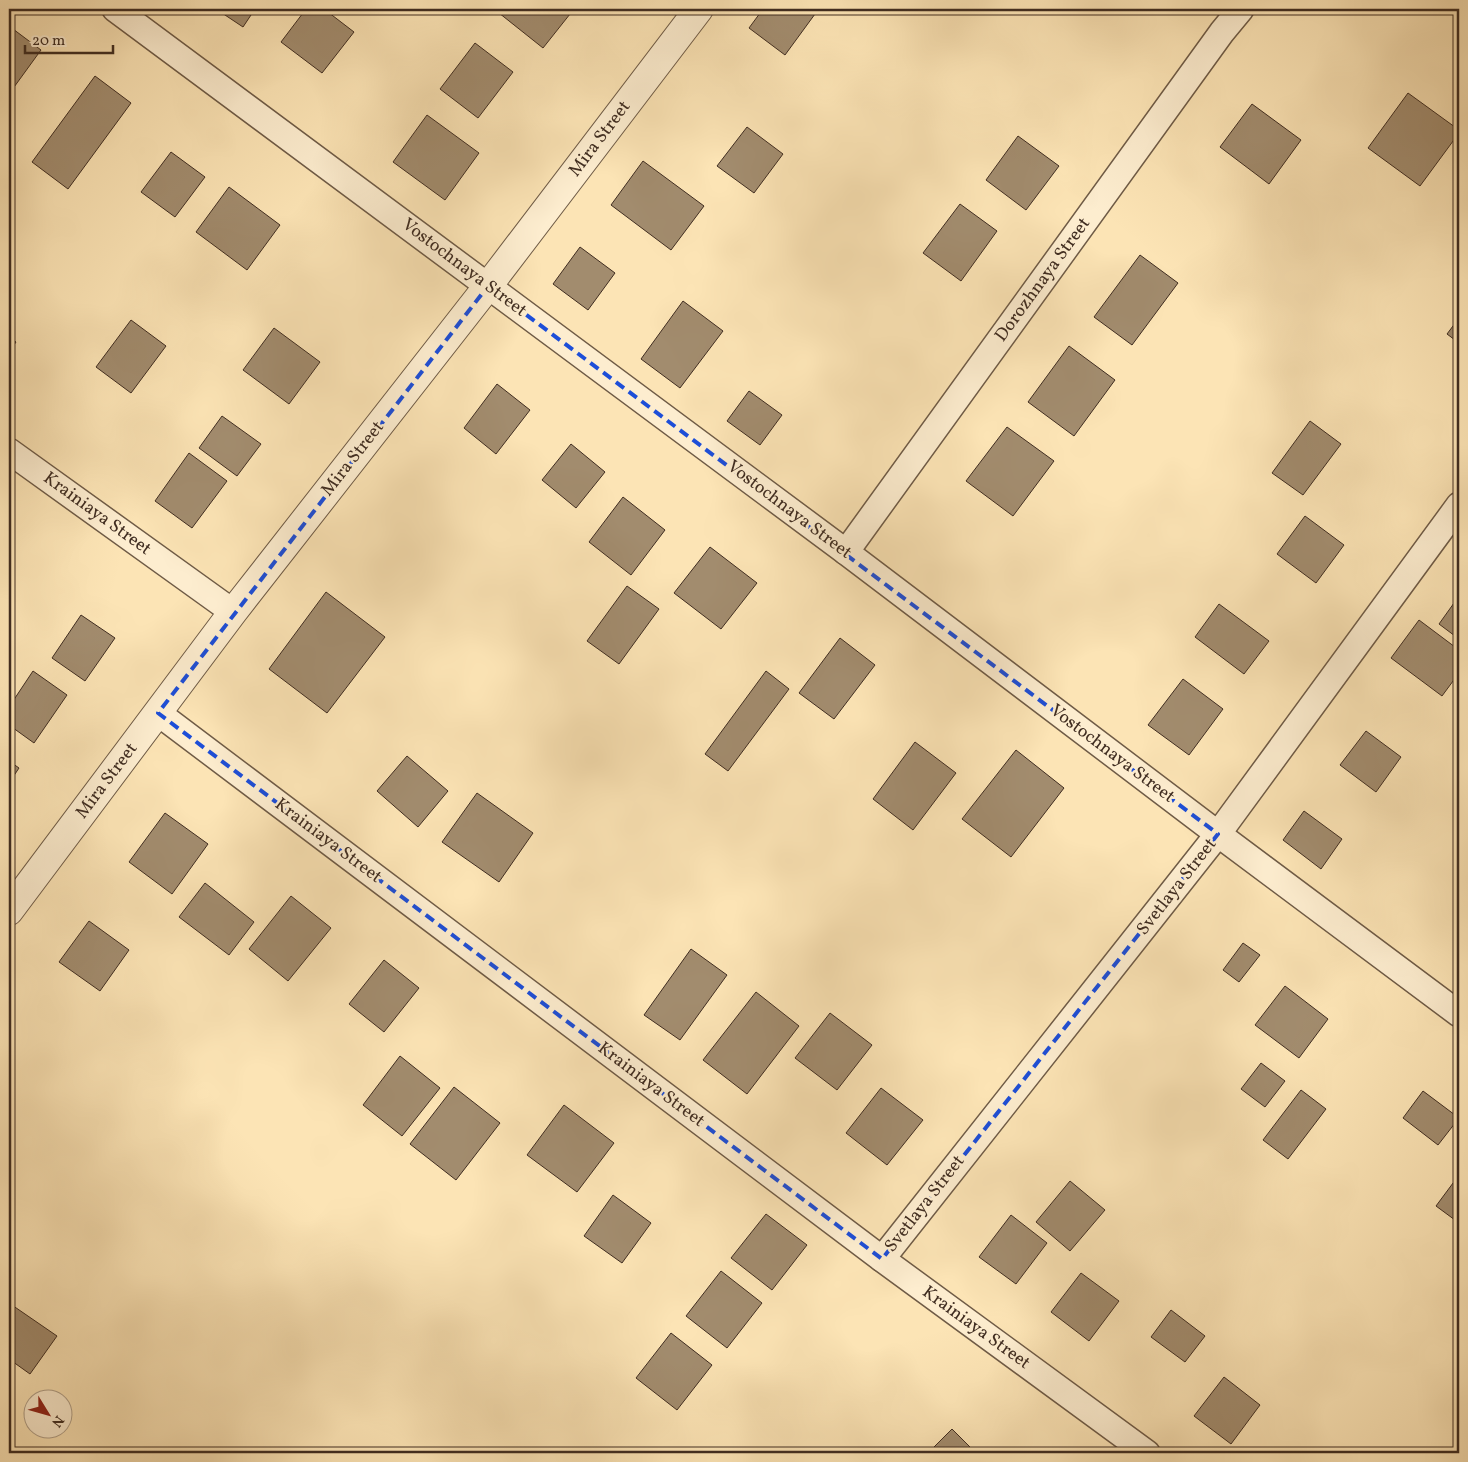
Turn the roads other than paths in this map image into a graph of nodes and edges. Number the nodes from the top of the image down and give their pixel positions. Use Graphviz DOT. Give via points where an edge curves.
graph roads {
  1 [pos="116,9"];
  2 [pos="699,9"];
  3 [pos="1241,9"];
  4 [pos="488,286"];
  5 [pos="9,450"];
  6 [pos="1459,504"];
  7 [pos="846,552"];
  8 [pos="234,612"];
  9 [pos="158,713"];
  10 [pos="1218,834"];
  11 [pos="9,911"];
  12 [pos="1459,1014"];
  13 [pos="882,1259"];
  14 [pos="1148,1453"];
  1 -- 4 [label="street, Vostochnaya Street"];
  2 -- 4 [label="street, Mira Street"];
  3 -- 7 [label="street, Dorozhnaya Street"];
  4 -- 7 [label="street, Vostochnaya Street"];
  4 -- 8 [label="street, Mira Street"];
  5 -- 8 [label="street, Krainiaya Street"];
  6 -- 10 [label="street, Svetlaya Street"];
  7 -- 10 [label="street, Vostochnaya Street"];
  8 -- 9 [label="street, Mira Street"];
  9 -- 11 [label="street, Mira Street"];
  9 -- 13 [label="street, Krainiaya Street"];
  10 -- 12 [label="street, Vostochnaya Street"];
  10 -- 13 [label="street, Svetlaya Street"];
  13 -- 14 [label="street, Krainiaya Street"];
}
